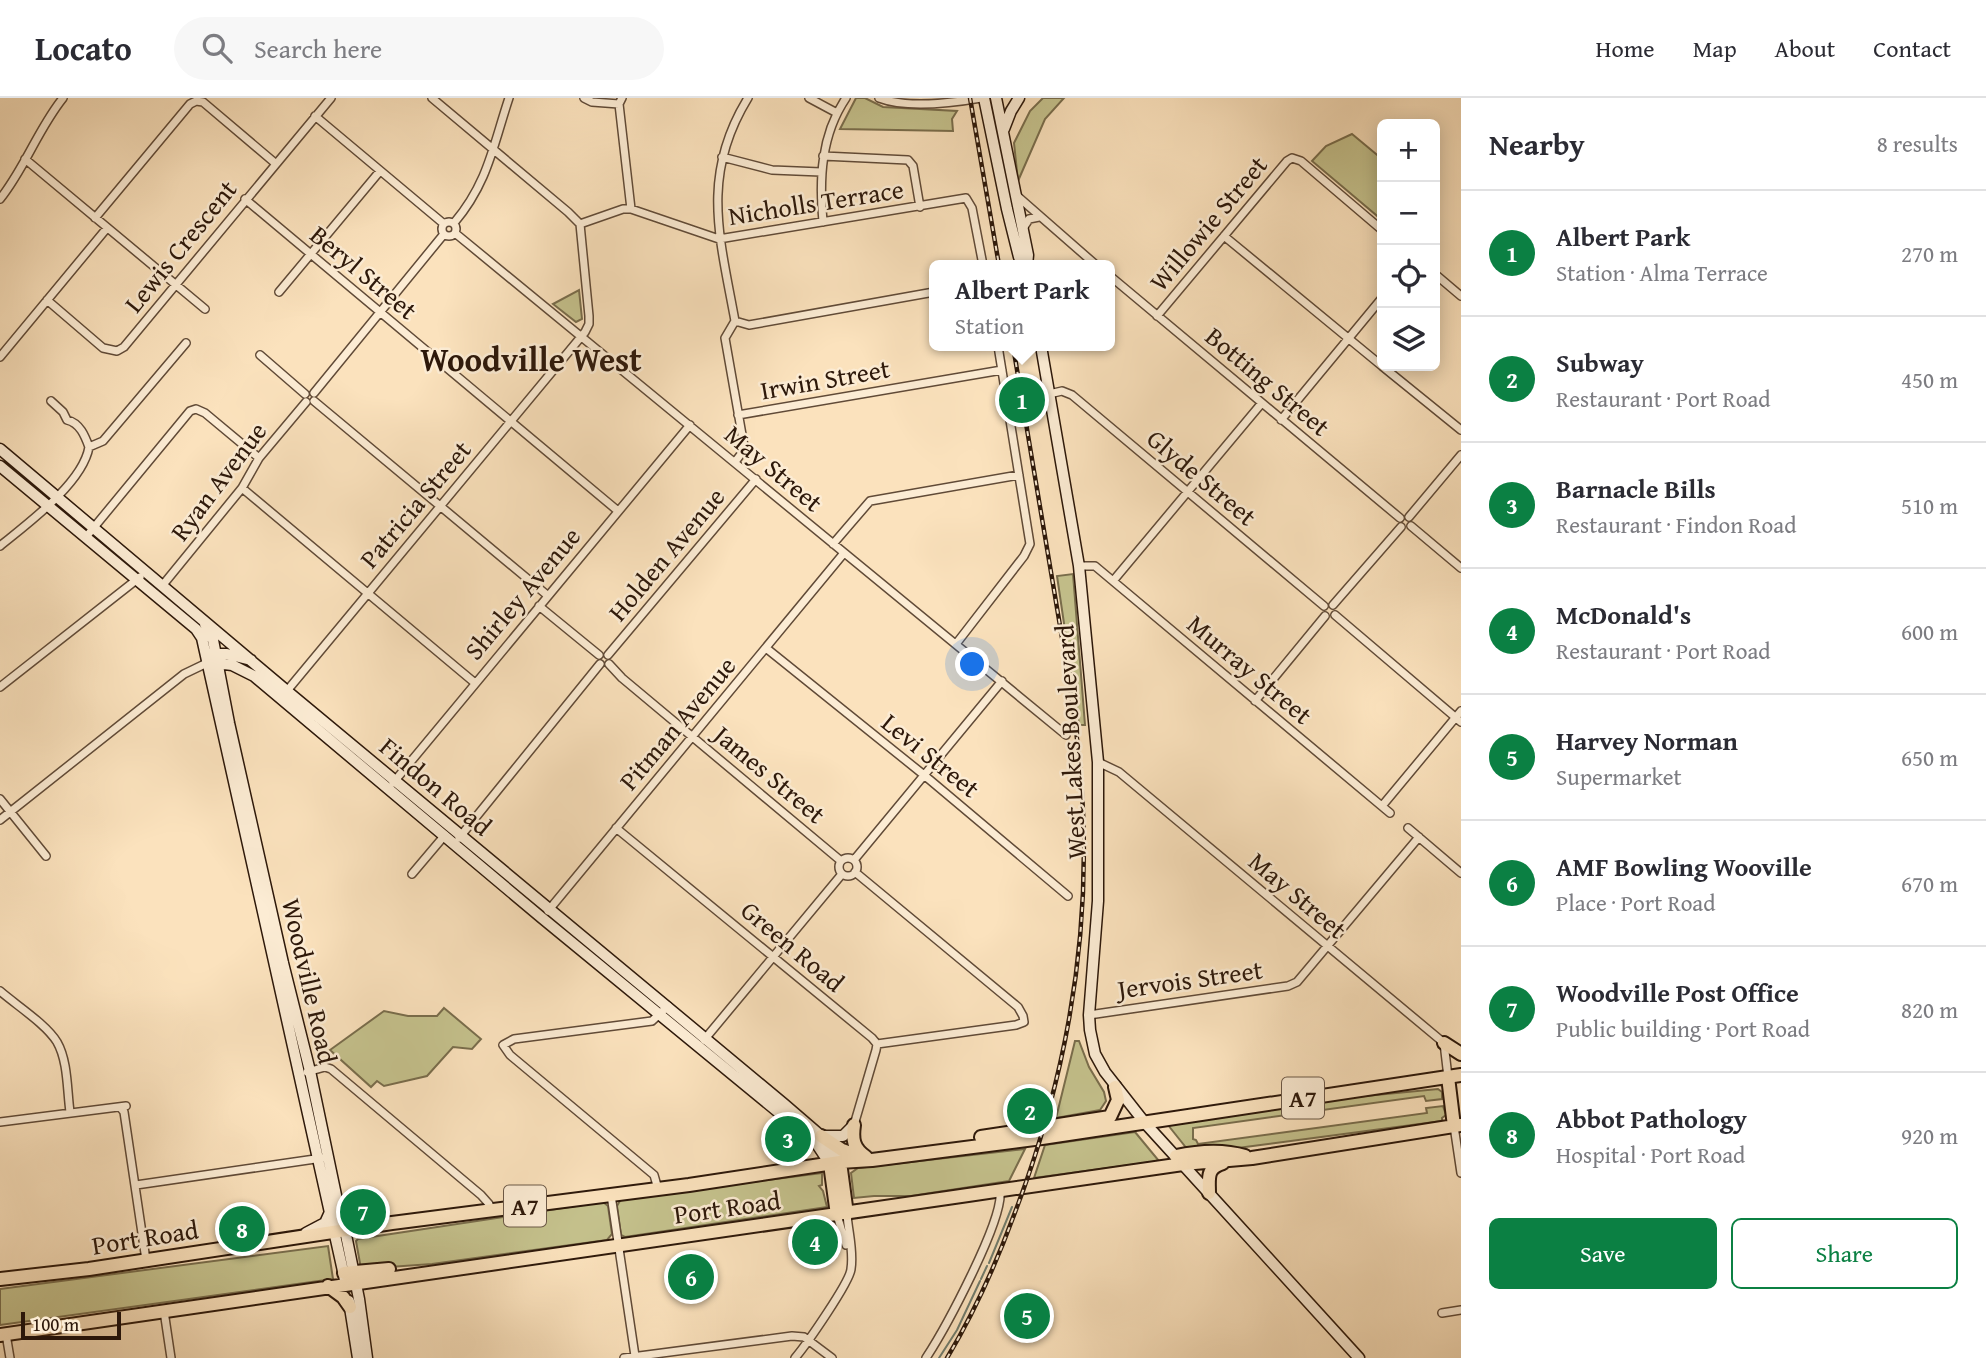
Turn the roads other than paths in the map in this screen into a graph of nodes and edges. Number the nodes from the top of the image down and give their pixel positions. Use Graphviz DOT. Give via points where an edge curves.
graph roads {
  1 [pos="63,98"];
  2 [pos="331,98"];
  3 [pos="432,98"];
  4 [pos="509,98"];
  5 [pos="583,98"];
  6 [pos="748,98"];
  7 [pos="809,98"];
  8 [pos="846,98"];
  9 [pos="879,98"];
  10 [pos="983,98"];
  11 [pos="996,98"];
  12 [pos="1019,98"];
  13 [pos="621,101"];
  14 [pos="837,113"];
  15 [pos="315,116"];
  16 [pos="1004,132"];
  17 [pos="494,149"];
  18 [pos="823,156"];
  19 [pos="722,157"];
  20 [pos="25,159"];
  21 [pos="275,163"];
  22 [pos="380,171"];
  23 [pos="821,172"];
  24 [pos="1015,194"];
  25 [pos="0,199"];
  26 [pos="244,200"];
  27 [pos="920,206"];
  28 [pos="631,209"];
  29 [pos="94,218"];
  30 [pos="1039,218"];
  31 [pos="823,222"];
  32 [pos="454,223"];
  33 [pos="444,224"];
  34 [pos="580,224"];
  35 [pos="1377,226"];
  36 [pos="107,228"];
  37 [pos="1022,230"];
  38 [pos="455,233"];
  39 [pos="444,234"];
  40 [pos="1224,236"];
  41 [pos="719,239"];
  42 [pos="310,254"];
  43 [pos="982,260"];
  44 [pos="1022,260"];
  45 [pos="1027,260"];
  46 [pos="1090,260"];
  47 [pos="1440,278"];
  48 [pos="1115,280"];
  49 [pos="175,284"];
  50 [pos="279,292"];
  51 [pos="929,293"];
  52 [pos="1461,296"];
  53 [pos="47,300"];
  54 [pos="1377,304"];
  55 [pos="205,309"];
  56 [pos="380,313"];
  57 [pos="1157,316"];
  58 [pos="735,321"];
  59 [pos="581,336"];
  60 [pos="1349,338"];
  61 [pos="186,343"];
  62 [pos="999,351"];
  63 [pos="1042,351"];
  64 [pos="260,355"];
  65 [pos="0,357"];
  66 [pos="1377,362"];
  67 [pos="1002,370"];
  68 [pos="1388,371"];
  69 [pos="1049,394"];
  70 [pos="310,397"];
  71 [pos="51,401"];
  72 [pos="1261,404"];
  73 [pos="738,415"];
  74 [pos="1281,420"];
  75 [pos="511,421"];
  76 [pos="690,425"];
  77 [pos="1461,430"];
  78 [pos="89,447"];
  79 [pos="0,449"];
  80 [pos="1461,455"];
  81 [pos="259,458"];
  82 [pos="735,462"];
  83 [pos="0,466"];
  84 [pos="1019,475"];
  85 [pos="756,480"];
  86 [pos="242,488"];
  87 [pos="1187,492"];
  88 [pos="57,496"];
  89 [pos="440,506"];
  90 [pos="49,507"];
  91 [pos="618,511"];
  92 [pos="1409,517"];
  93 [pos="1400,518"];
  94 [pos="1411,526"];
  95 [pos="94,527"];
  96 [pos="1401,527"];
  97 [pos="86,537"];
  98 [pos="833,544"];
  99 [pos="0,546"];
  100 [pos="844,553"];
  101 [pos="1079,566"];
  102 [pos="1461,568"];
  103 [pos="145,571"];
  104 [pos="137,580"];
  105 [pos="1113,581"];
  106 [pos="162,586"];
  107 [pos="368,593"];
  108 [pos="547,595"];
  109 [pos="1333,605"];
  110 [pos="539,606"];
  111 [pos="1324,606"];
  112 [pos="1335,615"];
  113 [pos="1325,616"];
  114 [pos="201,617"];
  115 [pos="956,644"];
  116 [pos="766,648"];
  117 [pos="599,655"];
  118 [pos="212,658"];
  119 [pos="608,659"];
  120 [pos="251,660"];
  121 [pos="600,664"];
  122 [pos="243,669"];
  123 [pos="220,678"];
  124 [pos="1002,681"];
  125 [pos="475,683"];
  126 [pos="0,687"];
  127 [pos="284,694"];
  128 [pos="1255,701"];
  129 [pos="1459,717"];
  130 [pos="1066,735"];
  131 [pos="692,736"];
  132 [pos="1097,762"];
  133 [pos="924,775"];
  134 [pos="395,779"];
  135 [pos="388,788"];
  136 [pos="0,799"];
  137 [pos="1382,806"];
  138 [pos="10,811"];
  139 [pos="1390,813"];
  140 [pos="0,820"];
  141 [pos="616,828"];
  142 [pos="1408,828"];
  143 [pos="461,834"];
  144 [pos="445,835"];
  145 [pos="1419,837"];
  146 [pos="454,843"];
  147 [pos="46,856"];
  148 [pos="853,860"];
  149 [pos="841,861"];
  150 [pos="855,873"];
  151 [pos="1461,873"];
  152 [pos="412,874"];
  153 [pos="842,874"];
  154 [pos="1068,896"];
  155 [pos="550,908"];
  156 [pos="542,918"];
  157 [pos="1327,947"];
  158 [pos="773,957"];
  159 [pos="0,991"];
  160 [pos="668,1006"];
  161 [pos="1089,1015"];
  162 [pos="659,1016"];
  163 [pos="705,1038"];
  164 [pos="1444,1043"];
  165 [pos="877,1044"];
  166 [pos="698,1047"];
  167 [pos="1461,1054"];
  168 [pos="305,1072"];
  169 [pos="1455,1076"];
  170 [pos="1115,1087"];
  171 [pos="70,1112"];
  172 [pos="0,1122"];
  173 [pos="1145,1123"];
  174 [pos="854,1125"];
  175 [pos="1458,1125"];
  176 [pos="819,1140"];
  177 [pos="951,1150"];
  178 [pos="324,1158"];
  179 [pos="1252,1158"];
  180 [pos="872,1160"];
  181 [pos="1179,1160"];
  182 [pos="1230,1161"];
  183 [pos="835,1163"];
  184 [pos="804,1168"];
  185 [pos="1461,1173"];
  186 [pos="136,1185"];
  187 [pos="659,1189"];
  188 [pos="1000,1191"];
  189 [pos="1209,1193"];
  190 [pos="611,1195"];
  191 [pos="331,1208"];
  192 [pos="490,1210"];
  193 [pos="842,1214"];
  194 [pos="340,1230"];
  195 [pos="296,1237"];
  196 [pos="620,1244"];
  197 [pos="146,1260"];
  198 [pos="428,1271"];
  199 [pos="350,1278"];
  200 [pos="384,1278"];
  201 [pos="0,1279"];
  202 [pos="328,1286"];
  203 [pos="355,1303"];
  204 [pos="164,1310"];
  205 [pos="1461,1310"];
  206 [pos="1442,1313"];
  207 [pos="3,1334"];
  208 [pos="808,1341"];
  209 [pos="635,1356"];
  210 [pos="10,1358"];
  211 [pos="171,1358"];
  212 [pos="358,1358"];
  213 [pos="367,1358"];
  214 [pos="624,1358"];
  215 [pos="795,1358"];
  216 [pos="832,1358"];
  217 [pos="926,1358"];
  218 [pos="1359,1358"];
  1 -- 20 [label="street"];
  2 -- 15 [label="street, Lewis Crescent"];
  3 -- 17 [label="street"];
  4 -- 17 [label="street"];
  5 -- 13 [label="street"];
  6 -- 19 [label="street"];
  7 -- 14 [label="street"];
  8 -- 14 [label="street"];
  9 -- 10 [label="street" via="948,104"];
  10 -- 44 [label="main road"];
  11 -- 16 [label="main road"];
  12 -- 16 [label="main road"];
  13 -- 28 [label="street"];
  14 -- 18 [label="street"];
  15 -- 21 [label="street, Lewis Crescent"];
  15 -- 22 [label="street"];
  16 -- 24 [label="main road"];
  17 -- 32 [label="street" via="486,174"];
  17 -- 34 [label="street"];
  18 -- 23 [label="street"];
  18 -- 27 [label="street" via="908,160"];
  19 -- 23 [label="street" via="772,170"];
  19 -- 41 [label="street" via="716,205"];
  20 -- 25 [label="street"];
  20 -- 29 [label="street"];
  21 -- 26 [label="street, Lewis Crescent"];
  21 -- 29 [label="street" via="203,102 196,101"];
  22 -- 33 [label="street"];
  22 -- 42 [label="street"];
  23 -- 31 [label="street"];
  24 -- 30 [label="street"];
  24 -- 37 [label="main road"];
  26 -- 42 [label="street, Beryl Street"];
  26 -- 49 [label="street, Lewis Crescent"];
  27 -- 31 [label="street, Nicholls Terrace"];
  27 -- 43 [label="street, Nicholls Terrace" via="966,198"];
  28 -- 34 [label="street"];
  28 -- 41 [label="street, Nicholls Terrace"];
  29 -- 36 [label="street"];
  30 -- 37 [label="street" via="1029,219"];
  30 -- 46 [label="street"];
  31 -- 41 [label="street, Nicholls Terrace"];
  32 -- 33 [label="street"];
  32 -- 38 [label="street"];
  33 -- 39 [label="street"];
  34 -- 59 [label="street" via="589,316"];
  35 -- 40 [label="street, Willowie Street" via="1292,158"];
  36 -- 49 [label="street"];
  36 -- 53 [label="street"];
  37 -- 45 [label="main road"];
  38 -- 39 [label="street"];
  38 -- 59 [label="street, May Street"];
  39 -- 56 [label="street, Ryan Avenue"];
  40 -- 57 [label="street, Willowie Street"];
  40 -- 60 [label="street"];
  41 -- 58 [label="street"];
  42 -- 50 [label="street"];
  42 -- 56 [label="street, Beryl Street"];
  47 -- 52 [label="street"];
  48 -- 57 [label="street, Botting Street"];
  49 -- 53 [label="street, Lewis Crescent" via="117,351 103,348"];
  49 -- 55 [label="street"];
  51 -- 58 [label="street" via="748,325"];
  53 -- 65 [label="street"];
  54 -- 60 [label="street"];
  56 -- 70 [label="street, Ryan Avenue"];
  56 -- 75 [label="street, Beryl Street"];
  57 -- 72 [label="street, Botting Street"];
  58 -- 73 [label="street" via="725,338"];
  59 -- 75 [label="street, Patricia Street"];
  59 -- 76 [label="street, May Street"];
  60 -- 66 [label="street"];
  60 -- 74 [label="street"];
  61 -- 78 [label="street" via="103,441"];
  62 -- 67 [label="street"];
  63 -- 69 [label="main road, West Lakes Boulevard"];
  64 -- 70 [label="street"];
  67 -- 73 [label="street, Irwin Street"];
  67 -- 84 [label="street"];
  68 -- 77 [label="street"];
  69 -- 87 [label="street, Glyde Street" via="1062,391 1072,395"];
  69 -- 101 [label="main road, West Lakes Boulevard"];
  70 -- 81 [label="street, Ryan Avenue"];
  70 -- 89 [label="street"];
  71 -- 78 [label="street" via="80,428"];
  72 -- 74 [label="street, Botting Street"];
  72 -- 87 [label="street"];
  73 -- 82 [label="street" via="744,446"];
  74 -- 93 [label="street, Botting Street"];
  75 -- 89 [label="street, Patricia Street"];
  75 -- 91 [label="street, Beryl Street"];
  76 -- 82 [label="street, May Street"];
  76 -- 91 [label="street, Shirley Avenue"];
  78 -- 88 [label="street" via="83,466"];
  79 -- 88 [label="main road, Findon Road"];
  80 -- 92 [label="street"];
  81 -- 86 [label="street, Ryan Avenue"];
  81 -- 95 [label="street" via="196,409"];
  82 -- 85 [label="street, May Street"];
  83 -- 90 [label="main road"];
  84 -- 98 [label="street" via="870,502"];
  84 -- 115 [label="street" via="1030,544"];
  85 -- 98 [label="street, May Street"];
  85 -- 119 [label="street, Holden Avenue"];
  86 -- 106 [label="street, Ryan Avenue"];
  86 -- 107 [label="street"];
  87 -- 105 [label="street"];
  87 -- 111 [label="street, Glyde Street"];
  88 -- 90 [label="street"];
  88 -- 95 [label="main road, Findon Road"];
  89 -- 107 [label="street, Patricia Street"];
  89 -- 108 [label="street"];
  90 -- 97 [label="main road"];
  90 -- 99 [label="street"];
  91 -- 108 [label="street, Shirley Avenue"];
  92 -- 93 [label="street"];
  92 -- 94 [label="street"];
  93 -- 96 [label="street"];
  94 -- 96 [label="street"];
  94 -- 102 [label="street"];
  95 -- 97 [label="street"];
  95 -- 103 [label="main road, Findon Road"];
  96 -- 109 [label="street"];
  97 -- 104 [label="main road"];
  98 -- 100 [label="street, May Street"];
  100 -- 115 [label="street, May Street"];
  100 -- 116 [label="street, Pitman Avenue"];
  101 -- 105 [label="street, Murray Street" via="1095,566"];
  101 -- 132 [label="main road, West Lakes Boulevard"];
  103 -- 104 [label="street"];
  103 -- 106 [label="main road, Findon Road"];
  104 -- 118 [label="main road" via="196,629"];
  104 -- 126 [label="street"];
  105 -- 128 [label="street, Murray Street"];
  106 -- 114 [label="main road, Findon Road"];
  107 -- 125 [label="street"];
  107 -- 127 [label="street, Patricia Street"];
  108 -- 110 [label="street, Shirley Avenue"];
  109 -- 111 [label="street"];
  109 -- 112 [label="street"];
  110 -- 117 [label="street"];
  110 -- 125 [label="street, Shirley Avenue"];
  111 -- 113 [label="street"];
  112 -- 113 [label="street"];
  112 -- 129 [label="street"];
  113 -- 128 [label="street"];
  114 -- 118 [label="main road, Woodville Road" via="213,640"];
  114 -- 120 [label="main road, Findon Road"];
  115 -- 124 [label="street, May Street"];
  116 -- 131 [label="street, Pitman Avenue"];
  116 -- 133 [label="street, Levi Street"];
  117 -- 119 [label="street" via="604,653"];
  117 -- 121 [label="street"];
  118 -- 120 [label="main road"];
  118 -- 122 [label="main road, Findon Road"];
  118 -- 123 [label="main road, Woodville Road"];
  118 -- 138 [label="street" via="188,667"];
  118 -- 168 [label="main road, Woodville Road"];
  119 -- 121 [label="street" via="604,666"];
  119 -- 131 [label="street, James Street" via="622,678"];
  120 -- 127 [label="main road, Findon Road"];
  121 -- 143 [label="street"];
  122 -- 123 [label="main road"];
  122 -- 127 [label="main road, Findon Road"];
  123 -- 168 [label="main road, Woodville Road"];
  124 -- 130 [label="street, May Street"];
  124 -- 133 [label="street"];
  125 -- 134 [label="street, Shirley Avenue"];
  127 -- 134 [label="main road, Findon Road"];
  127 -- 135 [label="main road, Findon Road"];
  128 -- 137 [label="street, Murray Street"];
  129 -- 137 [label="street"];
  131 -- 141 [label="street, Pitman Avenue"];
  131 -- 149 [label="street, James Street"];
  132 -- 157 [label="street, May Street" via="1119,772"];
  132 -- 161 [label="main road, West Lakes Boulevard" via="1098,901"];
  133 -- 148 [label="street"];
  133 -- 154 [label="street, Levi Street"];
  134 -- 135 [label="street, Shirley Avenue"];
  134 -- 143 [label="main road, Findon Road"];
  135 -- 144 [label="main road, Findon Road"];
  136 -- 138 [label="street"];
  137 -- 139 [label="street, Murray Street"];
  138 -- 140 [label="street"];
  138 -- 147 [label="street"];
  141 -- 155 [label="street, Pitman Avenue"];
  141 -- 158 [label="street, Green Road"];
  142 -- 145 [label="street"];
  143 -- 146 [label="street"];
  143 -- 155 [label="main road, Findon Road"];
  144 -- 146 [label="main road, Findon Road"];
  144 -- 152 [label="street"];
  145 -- 151 [label="street"];
  145 -- 157 [label="street"];
  146 -- 156 [label="main road, Findon Road"];
  148 -- 149 [label="street"];
  148 -- 150 [label="street"];
  149 -- 153 [label="street"];
  150 -- 153 [label="street"];
  150 -- 165 [label="street" via="1018,1007 1024,1021"];
  153 -- 158 [label="street"];
  155 -- 156 [label="street, Pitman Avenue"];
  155 -- 160 [label="main road, Findon Road"];
  156 -- 162 [label="main road, Findon Road"];
  157 -- 161 [label="street, Jervois Street" via="1289,986"];
  157 -- 164 [label="street, May Street"];
  158 -- 163 [label="street"];
  158 -- 165 [label="street, Green Road"];
  159 -- 171 [label="street" via="58,1044"];
  160 -- 162 [label="street"];
  160 -- 163 [label="main road, Findon Road"];
  161 -- 170 [label="main road, West Lakes Boulevard" via="1095,1054"];
  162 -- 166 [label="main road, Findon Road"];
  162 -- 187 [label="street" via="652,1021 514,1039 503,1045 654,1175"];
  163 -- 166 [label="street"];
  163 -- 176 [label="main road, Findon Road"];
  164 -- 167 [label="highway"];
  164 -- 169 [label="street"];
  165 -- 174 [label="street"];
  166 -- 176 [label="main road, Findon Road"];
  168 -- 178 [label="main road, Woodville Road"];
  168 -- 192 [label="street" via="331,1069 481,1195"];
  169 -- 173 [label="highway, Port Road / A7"];
  169 -- 175 [label="highway"];
  170 -- 173 [label="main road, West Lakes Boulevard"];
  170 -- 177 [label="highway" via="1118,1100 1110,1116 955,1141"];
  171 -- 172 [label="street"];
  171 -- 186 [label="street" via="123,1106"];
  173 -- 177 [label="highway, Port Road / A7"];
  173 -- 181 [label="main road, West Lakes Boulevard"];
  174 -- 176 [label="main road" via="843,1136"];
  174 -- 180 [label="highway" via="856,1149"];
  175 -- 179 [label="highway, Port Road / A7"];
  175 -- 185 [label="street"];
  176 -- 180 [label="highway"];
  176 -- 183 [label="main road, Findon Road"];
  176 -- 184 [label="main road" via="817,1154"];
  177 -- 180 [label="highway, Port Road / A7"];
  178 -- 186 [label="street"];
  178 -- 191 [label="main road, Woodville Road"];
  178 -- 194 [label="main road, Woodville Road"];
  179 -- 181 [label="highway" via="1210,1151"];
  179 -- 182 [label="highway, Port Road / A7"];
  180 -- 183 [label="highway, Port Road / A7"];
  181 -- 182 [label="highway, Port Road / A7"];
  181 -- 188 [label="highway, Port Road / A7"];
  181 -- 189 [label="main road, West Lakes Boulevard"];
  182 -- 189 [label="highway" via="1213,1166"];
  183 -- 184 [label="highway, Port Road / A7"];
  183 -- 193 [label="highway"];
  184 -- 187 [label="highway, Port Road / A7"];
  186 -- 197 [label="street"];
  187 -- 190 [label="highway, Port Road / A7"];
  188 -- 193 [label="highway, Port Road / A7"];
  188 -- 217 [label="street" via="1001,1204 979,1258"];
  189 -- 218 [label="main road, West Lakes Boulevard"];
  190 -- 192 [label="highway, Port Road / A7"];
  190 -- 196 [label="street"];
  191 -- 194 [label="main road, Woodville Road"];
  191 -- 195 [label="main road" via="326,1223"];
  192 -- 194 [label="highway, Port Road / A7"];
  193 -- 196 [label="highway, Port Road / A7"];
  193 -- 208 [label="street" via="850,1274"];
  194 -- 195 [label="highway, Port Road / A7"];
  194 -- 199 [label="main road, Woodville Road"];
  195 -- 197 [label="highway, Port Road / A7"];
  196 -- 198 [label="highway, Port Road / A7"];
  196 -- 209 [label="street"];
  197 -- 201 [label="highway, Port Road / A7"];
  198 -- 199 [label="highway" via="397,1268"];
  198 -- 200 [label="highway, Port Road / A7"];
  199 -- 200 [label="highway, Port Road / A7"];
  199 -- 202 [label="highway, Port Road / A7"];
  199 -- 203 [label="main road, Woodville Road"];
  200 -- 203 [label="main road"];
  202 -- 203 [label="highway"];
  202 -- 204 [label="highway, Port Road / A7"];
  203 -- 212 [label="main road, Woodville Road"];
  203 -- 213 [label="main road, Woodville Road"];
  204 -- 207 [label="highway, Port Road / A7"];
  204 -- 211 [label="street"];
  205 -- 206 [label="street"];
  207 -- 210 [label="street"];
  208 -- 209 [label="street" via="792,1336"];
  208 -- 215 [label="street"];
  208 -- 216 [label="street"];
  209 -- 214 [label="street"];
}
